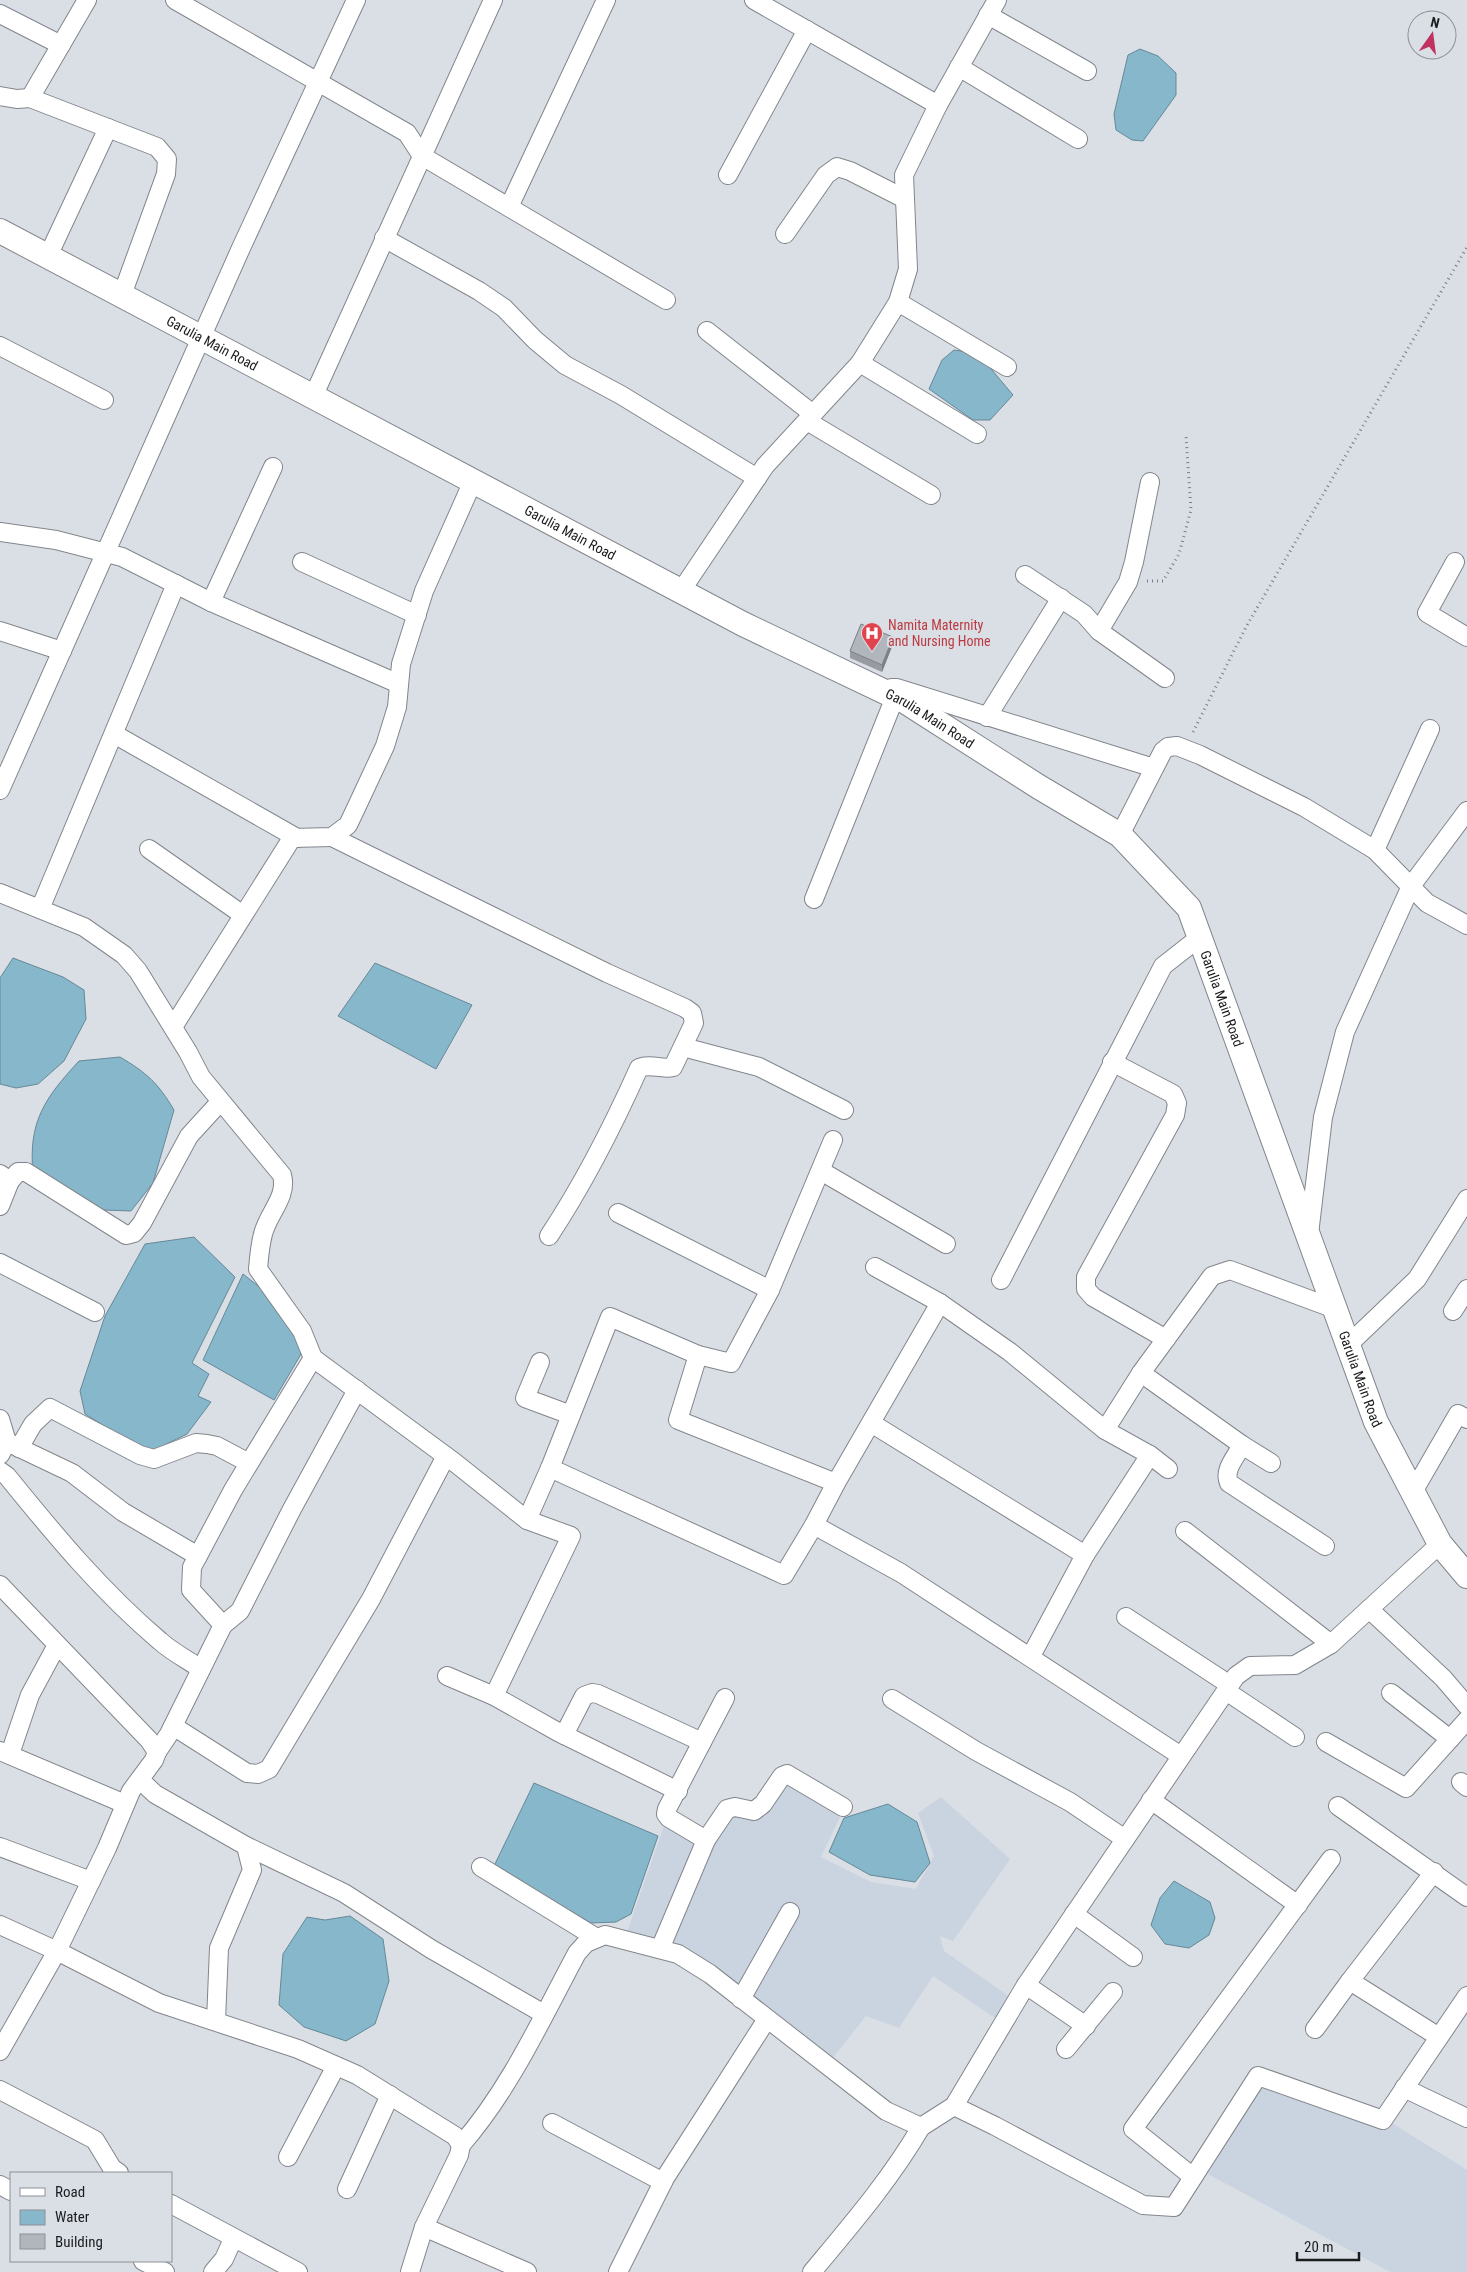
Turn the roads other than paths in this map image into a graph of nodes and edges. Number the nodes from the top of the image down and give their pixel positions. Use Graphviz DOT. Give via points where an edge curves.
graph roads {
  1 [pos="87,0"];
  2 [pos="175,0"];
  3 [pos="356,0"];
  4 [pos="493,0"];
  5 [pos="606,0"];
  6 [pos="754,0"];
  7 [pos="992,8"];
  8 [pos="0,14"];
  9 [pos="807,30"];
  10 [pos="61,45"];
  11 [pos="959,67"];
  12 [pos="1086,71"];
  13 [pos="319,81"];
  14 [pos="0,96"];
  15 [pos="30,98"];
  16 [pos="938,105"];
  17 [pos="108,128"];
  18 [pos="1078,140"];
  19 [pos="422,156"];
  20 [pos="728,175"];
  21 [pos="904,199"];
  22 [pos="509,208"];
  23 [pos="0,231"];
  24 [pos="785,234"];
  25 [pos="384,238"];
  26 [pos="48,256"];
  27 [pos="122,295"];
  28 [pos="666,300"];
  29 [pos="898,302"];
  30 [pos="707,331"];
  31 [pos="202,338"];
  32 [pos="0,346"];
  33 [pos="860,363"];
  34 [pos="1007,367"];
  35 [pos="313,397"];
  36 [pos="104,400"];
  37 [pos="810,418"];
  38 [pos="978,434"];
  39 [pos="273,467"];
  40 [pos="757,478"];
  41 [pos="473,481"];
  42 [pos="1150,482"];
  43 [pos="931,495"];
  44 [pos="0,532"];
  45 [pos="105,553"];
  46 [pos="302,562"];
  47 [pos="1456,562"];
  48 [pos="1025,575"];
  49 [pos="176,584"];
  50 [pos="681,591"];
  51 [pos="1061,598"];
  52 [pos="211,602"];
  53 [pos="417,615"];
  54 [pos="0,631"];
  55 [pos="1099,632"];
  56 [pos="1467,637"];
  57 [pos="62,651"];
  58 [pos="1165,678"];
  59 [pos="399,684"];
  60 [pos="886,693"];
  61 [pos="987,717"];
  62 [pos="1430,730"];
  63 [pos="114,734"];
  64 [pos="1154,768"];
  65 [pos="0,790"];
  66 [pos="1467,811"];
  67 [pos="1120,835"];
  68 [pos="332,837"];
  69 [pos="297,838"];
  70 [pos="149,849"];
  71 [pos="1375,850"];
  72 [pos="1411,886"];
  73 [pos="0,893"];
  74 [pos="814,899"];
  75 [pos="40,909"];
  76 [pos="243,915"];
  77 [pos="1467,925"];
  78 [pos="1200,937"];
  79 [pos="173,1027"];
  80 [pos="683,1047"];
  81 [pos="1112,1062"];
  82 [pos="220,1102"];
  83 [pos="844,1110"];
  84 [pos="833,1140"];
  85 [pos="821,1171"];
  86 [pos="5,1177"];
  87 [pos="1467,1199"];
  88 [pos="0,1206"];
  89 [pos="618,1213"];
  90 [pos="549,1236"];
  91 [pos="1309,1238"];
  92 [pos="946,1244"];
  93 [pos="0,1264"];
  94 [pos="875,1267"];
  95 [pos="1001,1280"];
  96 [pos="1467,1289"];
  97 [pos="770,1290"];
  98 [pos="940,1303"];
  99 [pos="1334,1309"];
  100 [pos="1453,1311"];
  101 [pos="94,1312"];
  102 [pos="1166,1339"];
  103 [pos="1348,1346"];
  104 [pos="698,1355"];
  105 [pos="313,1358"];
  106 [pos="540,1362"];
  107 [pos="1141,1373"];
  108 [pos="357,1390"];
  109 [pos="571,1416"];
  110 [pos="0,1419"];
  111 [pos="1467,1419"];
  112 [pos="871,1423"];
  113 [pos="1105,1430"];
  114 [pos="1242,1446"];
  115 [pos="9,1448"];
  116 [pos="1150,1455"];
  117 [pos="446,1456"];
  118 [pos="249,1463"];
  119 [pos="1271,1463"];
  120 [pos="550,1468"];
  121 [pos="1168,1469"];
  122 [pos="0,1471"];
  123 [pos="836,1483"];
  124 [pos="1413,1492"];
  125 [pos="527,1520"];
  126 [pos="814,1525"];
  127 [pos="1185,1530"];
  128 [pos="1440,1544"];
  129 [pos="1326,1546"];
  130 [pos="198,1556"];
  131 [pos="1085,1556"];
  132 [pos="1467,1576"];
  133 [pos="0,1586"];
  134 [pos="1369,1609"];
  135 [pos="1126,1617"];
  136 [pos="223,1625"];
  137 [pos="1331,1644"];
  138 [pos="57,1645"];
  139 [pos="1031,1656"];
  140 [pos="201,1669"];
  141 [pos="447,1676"];
  142 [pos="1228,1688"];
  143 [pos="1391,1692"];
  144 [pos="494,1696"];
  145 [pos="725,1698"];
  146 [pos="892,1700"];
  147 [pos="1467,1706"];
  148 [pos="1467,1720"];
  149 [pos="173,1726"];
  150 [pos="564,1735"];
  151 [pos="1295,1737"];
  152 [pos="1450,1739"];
  153 [pos="702,1742"];
  154 [pos="1326,1742"];
  155 [pos="5,1752"];
  156 [pos="156,1752"];
  157 [pos="1181,1756"];
  158 [pos="140,1780"];
  159 [pos="678,1791"];
  160 [pos="1151,1800"];
  161 [pos="126,1804"];
  162 [pos="1338,1806"];
  163 [pos="844,1807"];
  164 [pos="1125,1839"];
  165 [pos="706,1840"];
  166 [pos="246,1846"];
  167 [pos="0,1847"];
  168 [pos="1331,1858"];
  169 [pos="481,1867"];
  170 [pos="1434,1872"];
  171 [pos="91,1881"];
  172 [pos="1467,1897"];
  173 [pos="1298,1906"];
  174 [pos="790,1912"];
  175 [pos="1074,1914"];
  176 [pos="0,1925"];
  177 [pos="595,1937"];
  178 [pos="660,1949"];
  179 [pos="57,1951"];
  180 [pos="1133,1957"];
  181 [pos="1350,1980"];
  182 [pos="1026,1985"];
  183 [pos="1113,1992"];
  184 [pos="1467,1996"];
  185 [pos="741,1999"];
  186 [pos="544,2014"];
  187 [pos="767,2019"];
  188 [pos="216,2021"];
  189 [pos="1086,2026"];
  190 [pos="1315,2029"];
  191 [pos="1439,2037"];
  192 [pos="1066,2049"];
  193 [pos="0,2051"];
  194 [pos="336,2066"];
  195 [pos="1404,2088"];
  196 [pos="0,2090"];
  197 [pos="390,2095"];
  198 [pos="954,2106"];
  199 [pos="1467,2118"];
  200 [pos="552,2123"];
  201 [pos="921,2127"];
  202 [pos="461,2145"];
  203 [pos="288,2157"];
  204 [pos="118,2172"];
  205 [pos="1193,2177"];
  206 [pos="663,2182"];
  207 [pos="347,2189"];
  208 [pos="172,2205"];
  209 [pos="424,2227"];
  210 [pos="233,2238"];
  211 [pos="145,2262"];
  212 [pos="165,2272"];
  213 [pos="213,2272"];
  214 [pos="298,2272"];
  215 [pos="410,2272"];
  216 [pos="527,2272"];
  217 [pos="618,2272"];
  218 [pos="812,2272"];
  1 -- 10 [label="street"];
  2 -- 13 [label="street"];
  3 -- 13 [label="street"];
  4 -- 19 [label="street"];
  5 -- 22 [label="street"];
  6 -- 9 [label="street"];
  7 -- 11 [label="street"];
  7 -- 12 [label="street"];
  8 -- 10 [label="street"];
  9 -- 16 [label="street"];
  9 -- 20 [label="street"];
  10 -- 15 [label="street"];
  11 -- 16 [label="street"];
  11 -- 18 [label="street"];
  13 -- 19 [label="street" via="407,133"];
  13 -- 31 [label="street"];
  14 -- 15 [label="street"];
  15 -- 17 [label="street"];
  16 -- 21 [label="street" via="904,175"];
  17 -- 26 [label="street"];
  17 -- 27 [label="street" via="157,147 166,159 166,174"];
  19 -- 22 [label="street"];
  19 -- 25 [label="street"];
  21 -- 24 [label="street" via="838,167 826,175"];
  21 -- 29 [label="street" via="908,269"];
  22 -- 28 [label="street"];
  23 -- 26 [label="street, Garulia Main Road"];
  25 -- 35 [label="street"];
  25 -- 40 [label="street" via="504,308 565,365 621,395"];
  26 -- 27 [label="street, Garulia Main Road"];
  27 -- 31 [label="street, Garulia Main Road"];
  29 -- 33 [label="street"];
  29 -- 34 [label="street"];
  30 -- 37 [label="street"];
  31 -- 35 [label="street, Garulia Main Road"];
  31 -- 45 [label="street"];
  32 -- 36 [label="street"];
  33 -- 37 [label="street"];
  33 -- 38 [label="street"];
  35 -- 41 [label="street, Garulia Main Road"];
  37 -- 40 [label="street"];
  37 -- 43 [label="street"];
  39 -- 52 [label="street"];
  40 -- 50 [label="street"];
  41 -- 50 [label="street, Garulia Main Road"];
  41 -- 53 [label="street" via="424,591"];
  42 -- 55 [label="street" via="1128,582"];
  44 -- 45 [label="street" via="56,540"];
  45 -- 49 [label="street" via="122,557"];
  45 -- 57 [label="street"];
  46 -- 53 [label="street"];
  47 -- 56 [label="street" via="1427,613"];
  48 -- 51 [label="street"];
  49 -- 52 [label="street"];
  49 -- 63 [label="street"];
  50 -- 60 [label="street, Garulia Main Road"];
  51 -- 55 [label="street" via="1084,614"];
  51 -- 61 [label="street"];
  52 -- 59 [label="street"];
  53 -- 59 [label="street" via="401,664"];
  54 -- 57 [label="street"];
  55 -- 58 [label="street"];
  57 -- 65 [label="street"];
  59 -- 68 [label="street" via="397,707 385,746 348,824"];
  60 -- 61 [label="street" via="897,688"];
  60 -- 67 [label="street, Garulia Main Road"];
  60 -- 74 [label="street"];
  61 -- 64 [label="street"];
  62 -- 71 [label="street"];
  63 -- 69 [label="street"];
  63 -- 75 [label="street"];
  64 -- 67 [label="street"];
  64 -- 71 [label="street" via="1163,751 1177,746 1304,806"];
  66 -- 72 [label="street"];
  67 -- 78 [label="street, Garulia Main Road" via="1189,908"];
  68 -- 69 [label="street"];
  68 -- 80 [label="street" via="607,973 685,1008 692,1013 694,1023"];
  69 -- 76 [label="street" via="292,838"];
  70 -- 76 [label="street"];
  71 -- 72 [label="street"];
  72 -- 77 [label="street" via="1427,903"];
  72 -- 91 [label="street" via="1345,1032 1335,1066 1323,1117"];
  73 -- 75 [label="street"];
  75 -- 79 [label="street" via="84,927 124,955 138,971"];
  76 -- 79 [label="street"];
  78 -- 81 [label="street" via="1163,966"];
  78 -- 91 [label="street, Garulia Main Road"];
  79 -- 82 [label="street" via="201,1077"];
  80 -- 83 [label="street" via="759,1067"];
  80 -- 90 [label="street" via="673,1067 664,1069 653,1065 639,1068 618,1116"];
  81 -- 95 [label="street"];
  81 -- 102 [label="street" via="1173,1094 1177,1103 1175,1115 1086,1277 1086,1289 1094,1297"];
  82 -- 86 [label="street" via="189,1136 134,1233 126,1235 26,1172"];
  82 -- 105 [label="street" via="282,1175 282,1194 263,1234 258,1269 302,1332"];
  84 -- 85 [label="street"];
  85 -- 92 [label="street"];
  85 -- 97 [label="street"];
  86 -- 88 [label="street"];
  87 -- 103 [label="street" via="1417,1279"];
  89 -- 97 [label="street"];
  91 -- 99 [label="street, Garulia Main Road"];
  93 -- 101 [label="street"];
  94 -- 98 [label="street"];
  96 -- 100 [label="street"];
  97 -- 104 [label="street" via="731,1363"];
  98 -- 112 [label="street"];
  98 -- 113 [label="street" via="1010,1352"];
  99 -- 102 [label="street" via="1230,1270 1212,1276"];
  99 -- 103 [label="street, Garulia Main Road"];
  102 -- 107 [label="street"];
  103 -- 124 [label="street, Garulia Main Road" via="1376,1422"];
  104 -- 109 [label="street" via="610,1317"];
  104 -- 123 [label="street" via="678,1420"];
  105 -- 108 [label="street"];
  105 -- 118 [label="street"];
  106 -- 109 [label="street" via="525,1398"];
  107 -- 113 [label="street"];
  107 -- 114 [label="street"];
  108 -- 117 [label="street"];
  108 -- 136 [label="street" via="240,1611"];
  109 -- 120 [label="street"];
  110 -- 115 [label="street"];
  111 -- 124 [label="street" via="1458,1414"];
  112 -- 123 [label="street"];
  112 -- 131 [label="street"];
  113 -- 116 [label="street"];
  114 -- 119 [label="street"];
  114 -- 129 [label="street" via="1228,1470 1226,1477 1229,1483"];
  115 -- 118 [label="street" via="50,1408 140,1455 154,1459 196,1443 217,1446"];
  115 -- 130 [label="street" via="72,1473 123,1512"];
  116 -- 121 [label="street"];
  116 -- 131 [label="street"];
  117 -- 125 [label="street"];
  117 -- 149 [label="street" via="371,1599 269,1769 258,1774 247,1773"];
  118 -- 130 [label="street"];
  120 -- 125 [label="street"];
  120 -- 126 [label="street" via="784,1575"];
  122 -- 140 [label="street" via="68,1552 126,1610 162,1643"];
  123 -- 126 [label="street"];
  124 -- 128 [label="street, Garulia Main Road"];
  125 -- 144 [label="street" via="571,1536"];
  126 -- 139 [label="street" via="901,1573"];
  127 -- 137 [label="street"];
  128 -- 132 [label="street, Garulia Main Road"];
  128 -- 134 [label="street"];
  130 -- 136 [label="street" via="192,1567 191,1590"];
  131 -- 139 [label="street"];
  133 -- 138 [label="street"];
  134 -- 137 [label="street"];
  134 -- 147 [label="street" via="1443,1678"];
  135 -- 142 [label="street"];
  136 -- 140 [label="street"];
  137 -- 142 [label="street" via="1295,1665 1250,1666 1236,1676"];
  138 -- 155 [label="street"];
  138 -- 156 [label="street" via="150,1740"];
  139 -- 157 [label="street"];
  140 -- 149 [label="street"];
  141 -- 144 [label="street"];
  142 -- 151 [label="street"];
  142 -- 157 [label="street"];
  143 -- 152 [label="street"];
  144 -- 150 [label="street"];
  145 -- 153 [label="street"];
  146 -- 164 [label="street" via="1070,1802"];
  148 -- 152 [label="street"];
  149 -- 156 [label="street"];
  150 -- 153 [label="street" via="584,1696 592,1693"];
  150 -- 159 [label="street"];
  152 -- 154 [label="street" via="1406,1788"];
  153 -- 159 [label="street"];
  155 -- 161 [label="street"];
  156 -- 158 [label="street"];
  157 -- 160 [label="street"];
  158 -- 161 [label="street"];
  158 -- 166 [label="street" via="155,1794"];
  159 -- 165 [label="street" via="666,1814"];
  160 -- 164 [label="street"];
  160 -- 173 [label="street"];
  161 -- 171 [label="street"];
  162 -- 170 [label="street"];
  163 -- 165 [label="street" via="787,1774 782,1776 763,1804 754,1810 726,1809"];
  164 -- 175 [label="street"];
  165 -- 178 [label="street"];
  166 -- 186 [label="street" via="344,1893 430,1949"];
  166 -- 188 [label="street" via="252,1870 219,1948"];
  167 -- 171 [label="street"];
  168 -- 173 [label="street"];
  169 -- 177 [label="street"];
  170 -- 172 [label="street"];
  170 -- 181 [label="street"];
  171 -- 179 [label="street"];
  173 -- 205 [label="street" via="1133,2129"];
  174 -- 185 [label="street"];
  175 -- 180 [label="street"];
  175 -- 182 [label="street"];
  176 -- 179 [label="street"];
  177 -- 178 [label="street" via="605,1935"];
  177 -- 186 [label="street" via="577,1953"];
  178 -- 185 [label="street" via="678,1954"];
  179 -- 188 [label="street" via="159,2003"];
  179 -- 193 [label="street"];
  181 -- 190 [label="street"];
  181 -- 191 [label="street"];
  182 -- 189 [label="street"];
  182 -- 198 [label="street"];
  183 -- 189 [label="street"];
  184 -- 191 [label="street"];
  185 -- 187 [label="street"];
  186 -- 202 [label="street" via="515,2068 480,2123"];
  187 -- 201 [label="street" via="886,2111"];
  187 -- 206 [label="street"];
  188 -- 194 [label="street" via="298,2049"];
  189 -- 192 [label="street"];
  191 -- 195 [label="street"];
  194 -- 197 [label="street"];
  194 -- 203 [label="street"];
  195 -- 199 [label="street"];
  195 -- 205 [label="street" via="1382,2120 1258,2076"];
  196 -- 204 [label="street" via="95,2140"];
  197 -- 202 [label="street" via="455,2136"];
  197 -- 207 [label="street"];
  198 -- 201 [label="street"];
  198 -- 205 [label="street" via="1143,2205 1174,2207"];
  200 -- 206 [label="street"];
  201 -- 218 [label="street" via="902,2160"];
  202 -- 209 [label="street"];
  206 -- 217 [label="street"];
  208 -- 210 [label="street"];
  209 -- 215 [label="street"];
  209 -- 216 [label="street"];
  210 -- 213 [label="street" via="224,2259"];
  210 -- 214 [label="street"];
  211 -- 212 [label="street"];
}
